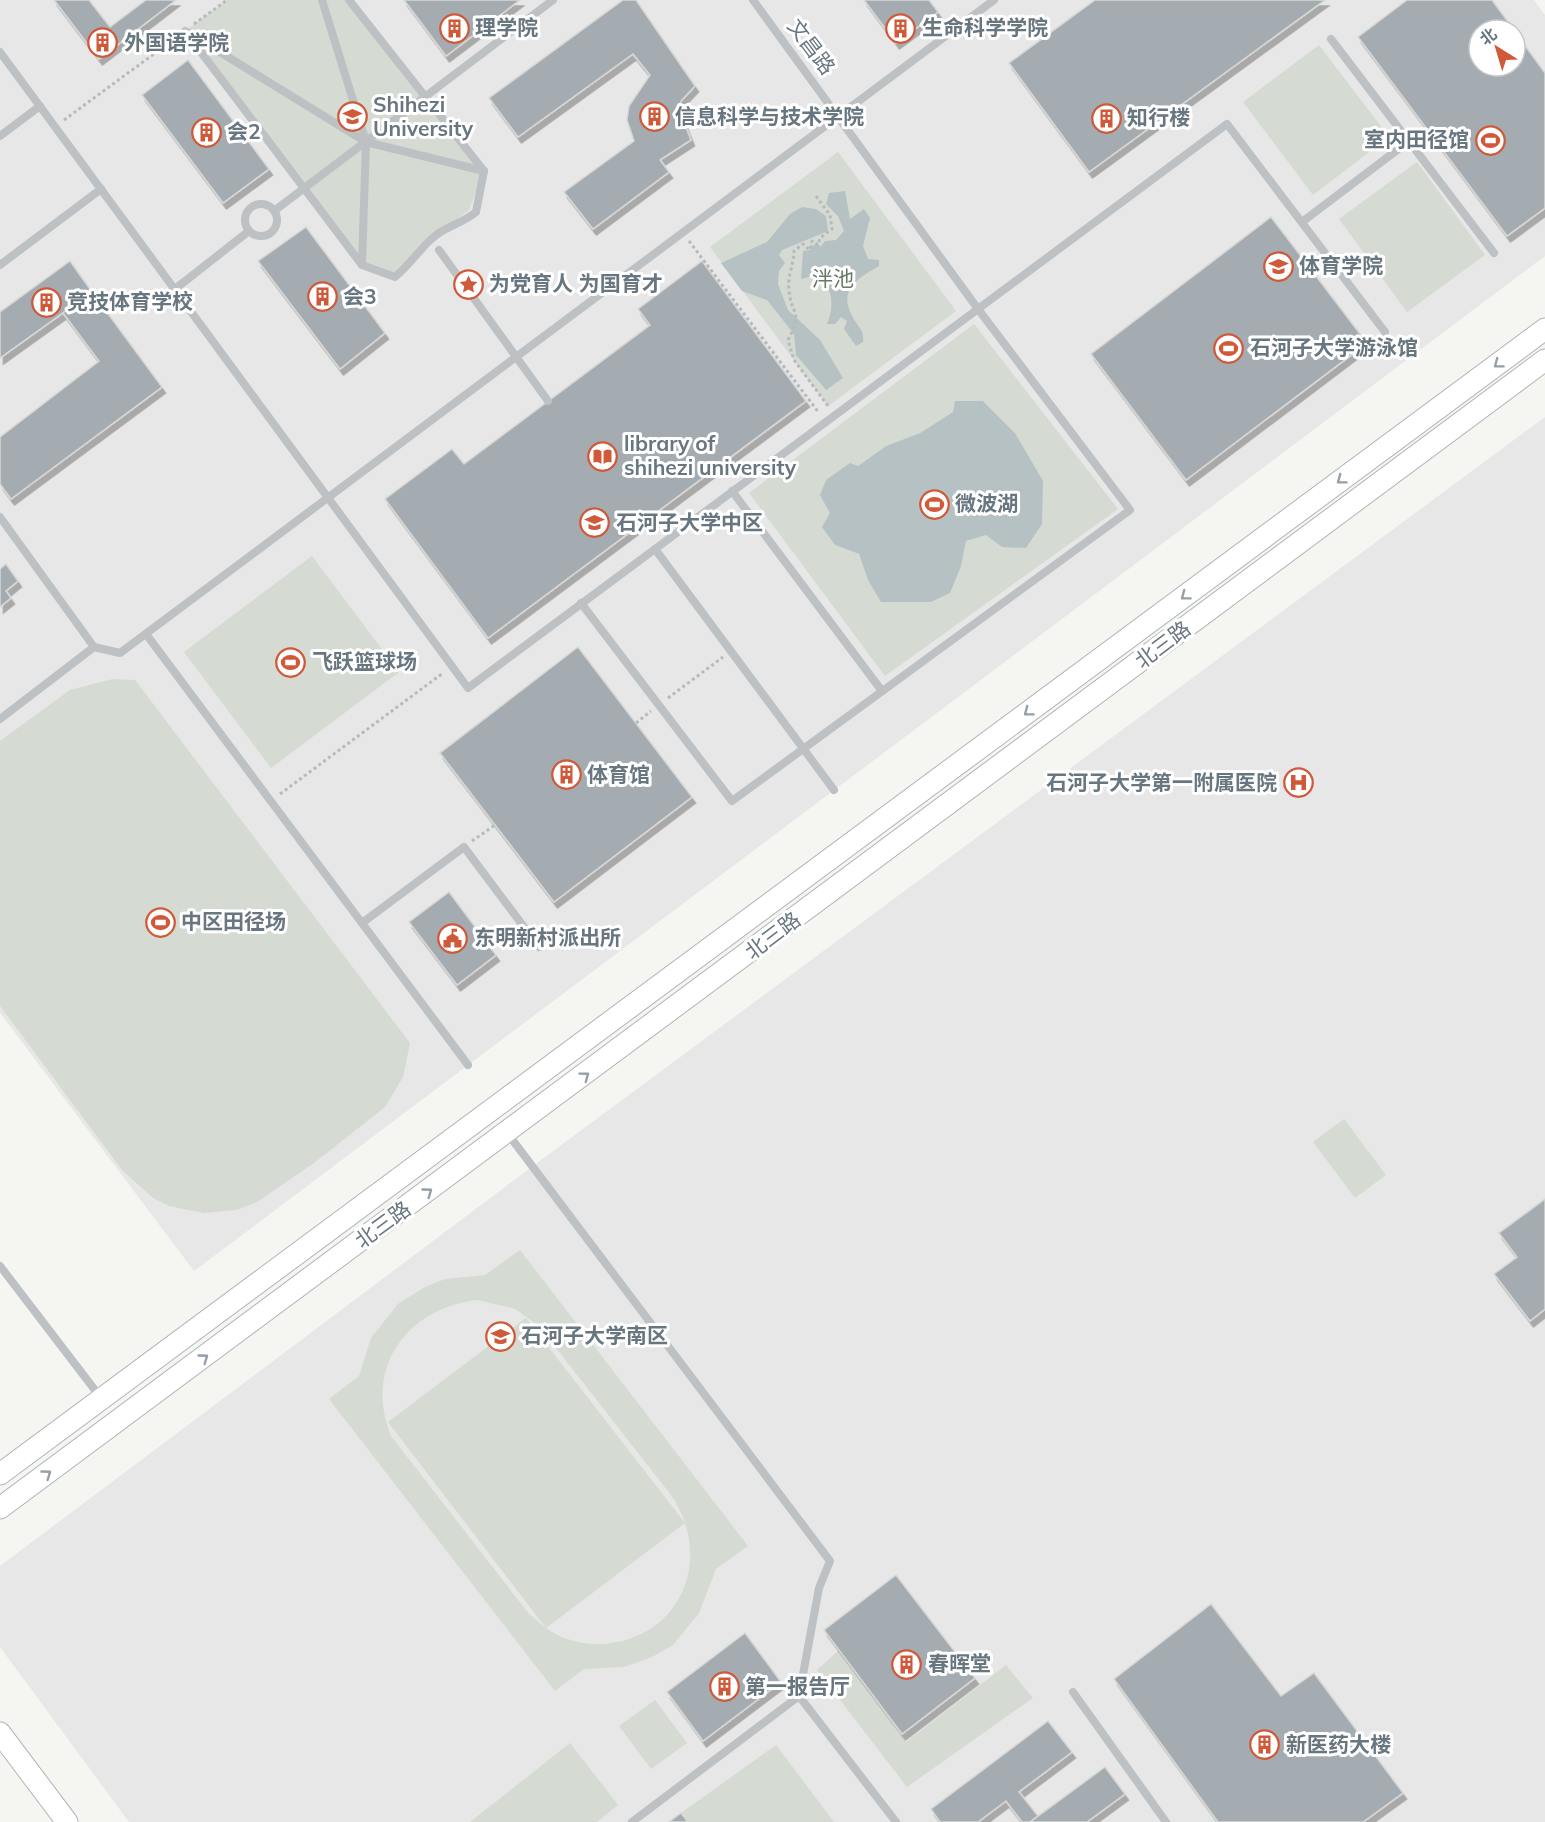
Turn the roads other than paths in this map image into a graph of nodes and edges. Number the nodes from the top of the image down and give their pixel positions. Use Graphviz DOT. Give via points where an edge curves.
graph roads {
  1 [pos="322,0"];
  2 [pos="349,0"];
  3 [pos="553,0"];
  4 [pos="753,0"];
  5 [pos="994,0"];
  6 [pos="1331,39"];
  7 [pos="0,52"];
  8 [pos="425,96"];
  9 [pos="40,106"];
  10 [pos="840,116"];
  11 [pos="0,136"];
  12 [pos="1409,141"];
  13 [pos="366,142"];
  14 [pos="484,171"];
  15 [pos="101,189"];
  16 [pos="304,189"];
  17 [pos="274,212"];
  18 [pos="1302,222"];
  19 [pos="249,231"];
  20 [pos="439,250"];
  21 [pos="1494,253"];
  22 [pos="0,265"];
  23 [pos="362,265"];
  24 [pos="175,289"];
  25 [pos="978,309"];
  26 [pos="1545,329"];
  27 [pos="1385,332"];
  28 [pos="516,356"];
  29 [pos="1545,360"];
  30 [pos="548,401"];
  31 [pos="732,491"];
  32 [pos="327,496"];
  33 [pos="0,518"];
  34 [pos="655,549"];
  35 [pos="581,603"];
  36 [pos="146,634"];
  37 [pos="94,647"];
  38 [pos="882,691"];
  39 [pos="0,719"];
  40 [pos="803,749"];
  41 [pos="834,790"];
  42 [pos="362,923"];
  43 [pos="539,947"];
  44 [pos="468,1065"];
  45 [pos="508,1134"];
  46 [pos="0,1266"];
  47 [pos="101,1398"];
  48 [pos="0,1474"];
  49 [pos="0,1508"];
  50 [pos="1073,1692"];
  51 [pos="799,1696"];
  52 [pos="0,1733"];
  53 [pos="1164,1821"];
  54 [pos="67,1822"];
  55 [pos="632,1822"];
  56 [pos="896,1822"];
  1 -- 13 [label="lane"];
  2 -- 8 [label="lane"];
  3 -- 8 [label="lane"];
  4 -- 10 [label="lane, 文昌路"];
  5 -- 10 [label="lane"];
  6 -- 12 [label="lane"];
  7 -- 9 [label="lane"];
  8 -- 13 [label="lane"];
  8 -- 14 [label="lane"];
  9 -- 11 [label="lane"];
  9 -- 15 [label="lane"];
  10 -- 25 [label="lane, 文昌路"];
  10 -- 28 [label="lane"];
  12 -- 18 [label="lane"];
  12 -- 21 [label="lane"];
  13 -- 14 [label="lane"];
  13 -- 16 [label="lane"];
  13 -- 16 [label="lane" via="185,31"];
  13 -- 23 [label="lane"];
  14 -- 23 [label="lane" via="476,212 462,224 435,236 395,277"];
  15 -- 22 [label="lane"];
  15 -- 24 [label="lane"];
  16 -- 17 [label="lane"];
  16 -- 23 [label="lane"];
  17 -- 19 [label="lane" via="276,225 270,233 262,236"];
  17 -- 19 [label="lane" via="264,205 249,210 245,221"];
  18 -- 25 [label="lane" via="1227,124"];
  18 -- 27 [label="lane"];
  19 -- 24 [label="lane"];
  20 -- 28 [label="lane"];
  24 -- 32 [label="lane"];
  25 -- 31 [label="lane"];
  25 -- 38 [label="lane, 文昌路" via="1130,510"];
  26 -- 47 [label="main road, 北三路, one-way"];
  28 -- 30 [label="lane"];
  28 -- 32 [label="lane"];
  45 -- 29 [label="main road, 北三路, one-way"];
  31 -- 34 [label="lane"];
  31 -- 38 [label="lane"];
  32 -- 35 [label="lane" via="468,688"];
  32 -- 36 [label="lane"];
  33 -- 37 [label="lane"];
  34 -- 35 [label="lane"];
  34 -- 40 [label="lane"];
  35 -- 40 [label="lane" via="732,801"];
  36 -- 37 [label="lane" via="120,653"];
  36 -- 42 [label="lane"];
  37 -- 39 [label="lane"];
  38 -- 40 [label="lane"];
  40 -- 41 [label="lane"];
  42 -- 43 [label="lane" via="464,847"];
  42 -- 44 [label="lane"];
  49 -- 45 [label="main road, 北三路, one-way"];
  45 -- 51 [label="lane" via="830,1561 819,1588"];
  46 -- 47 [label="lane"];
  47 -- 48 [label="main road, 北三路"];
  50 -- 53 [label="lane"];
  51 -- 55 [label="lane"];
  51 -- 56 [label="lane"];
  52 -- 54 [label="main road"];
}
